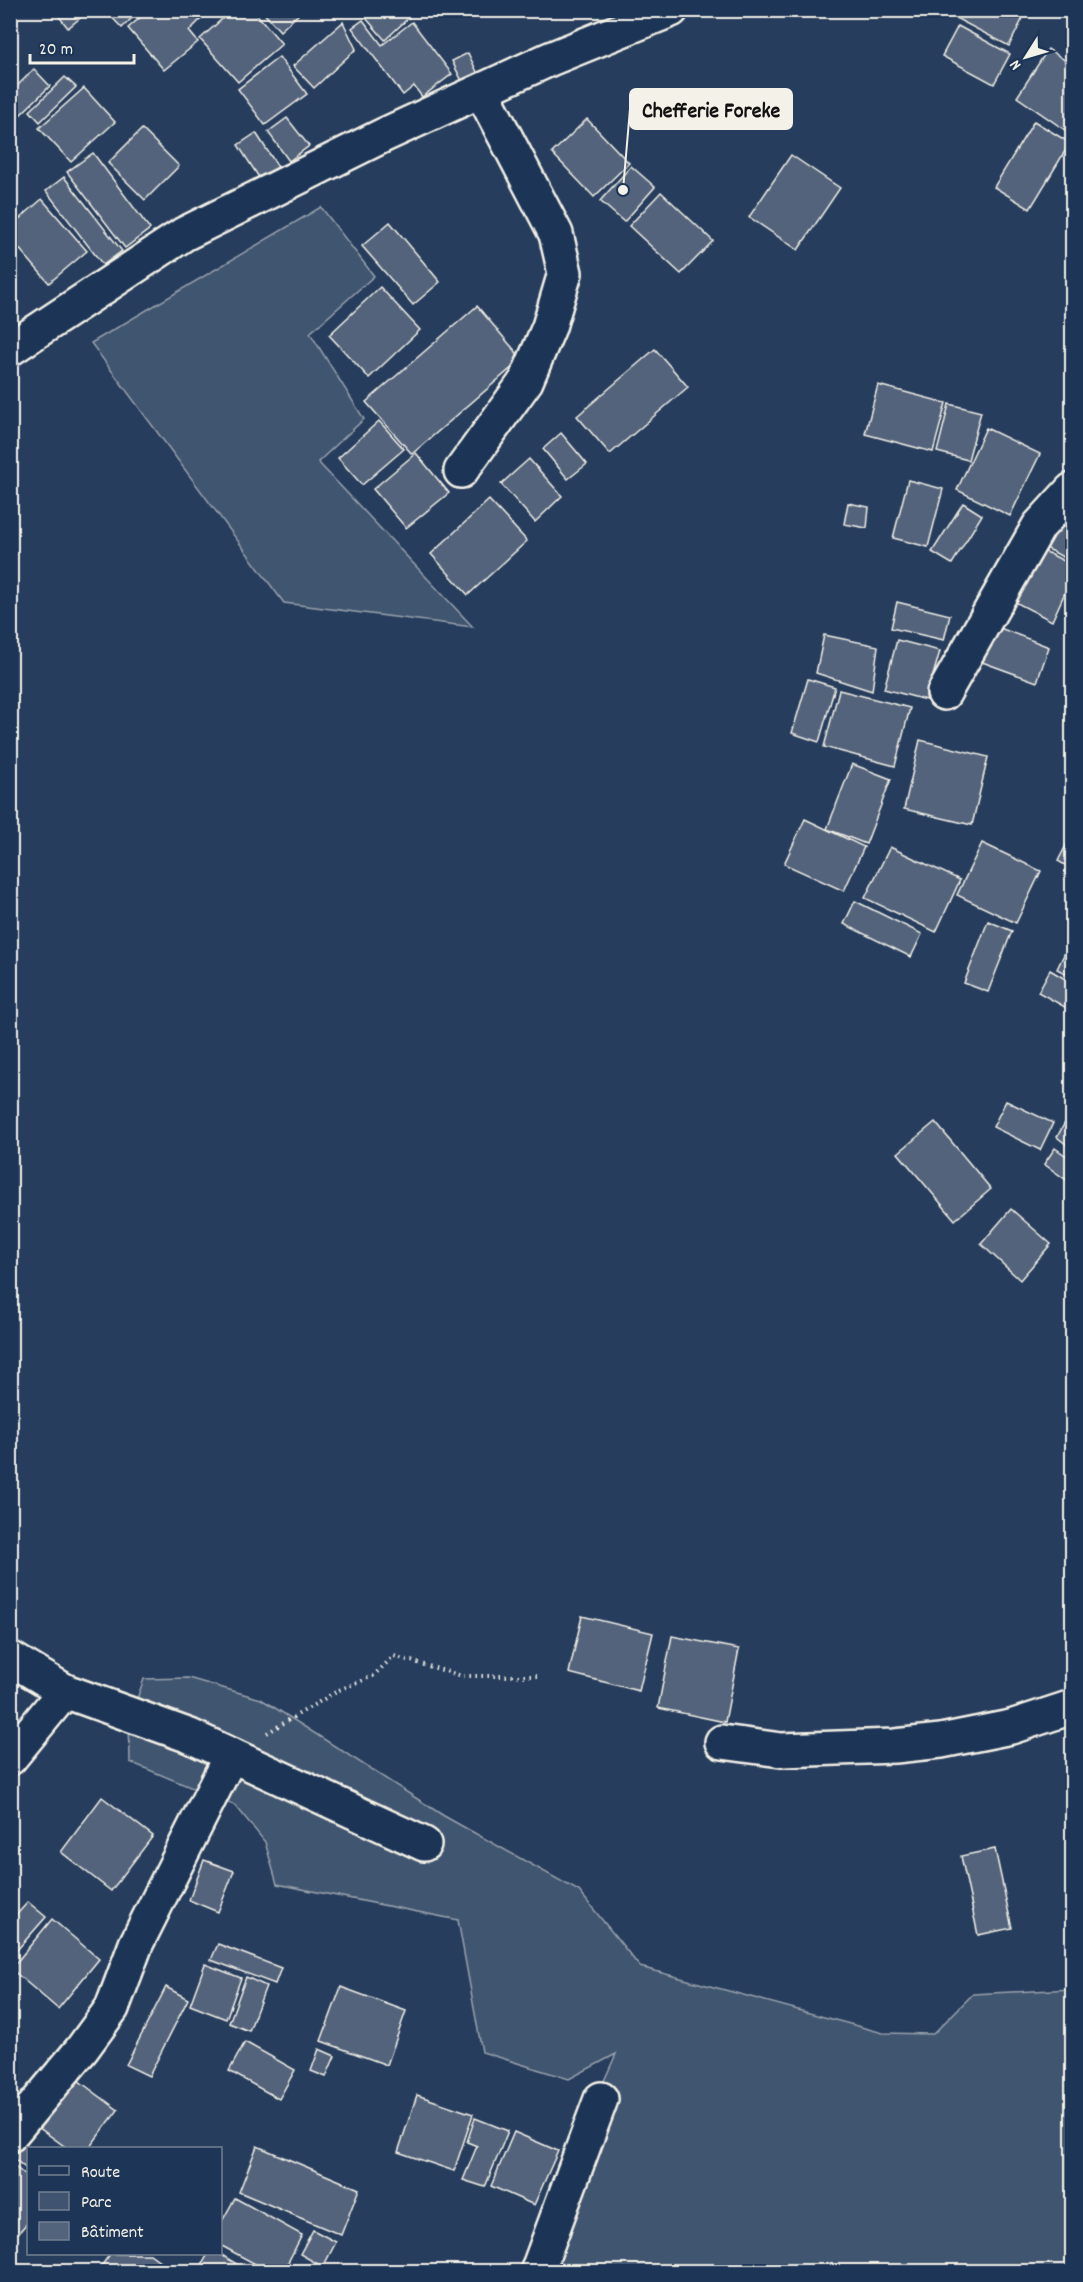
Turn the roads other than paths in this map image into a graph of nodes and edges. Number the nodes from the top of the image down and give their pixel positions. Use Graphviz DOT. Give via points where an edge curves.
graph roads {
  1 [pos="670,10"];
  2 [pos="482,92"];
  3 [pos="10,349"];
  4 [pos="461,471"];
  5 [pos="1072,490"];
  6 [pos="944,693"];
  7 [pos="10,1658"];
  8 [pos="65,1691"];
  9 [pos="1072,1707"];
  10 [pos="722,1742"];
  11 [pos="231,1755"];
  12 [pos="10,1758"];
  13 [pos="424,1844"];
  14 [pos="601,2099"];
  15 [pos="10,2135"];
  16 [pos="537,2271"];
  1 -- 2 [label="street" via="550,59"];
  2 -- 3 [label="street" via="384,135 184,234"];
  2 -- 4 [label="street" via="556,234 565,273 549,327 526,381"];
  5 -- 6 [label="street" via="1039,526"];
  7 -- 8 [label="street"];
  8 -- 11 [label="street"];
  8 -- 12 [label="street"];
  9 -- 10 [label="street" via="1011,1727 895,1746 781,1750"];
  11 -- 13 [label="street"];
  11 -- 15 [label="street" via="136,1944 112,2008"];
  14 -- 16 [label="street"];
}
